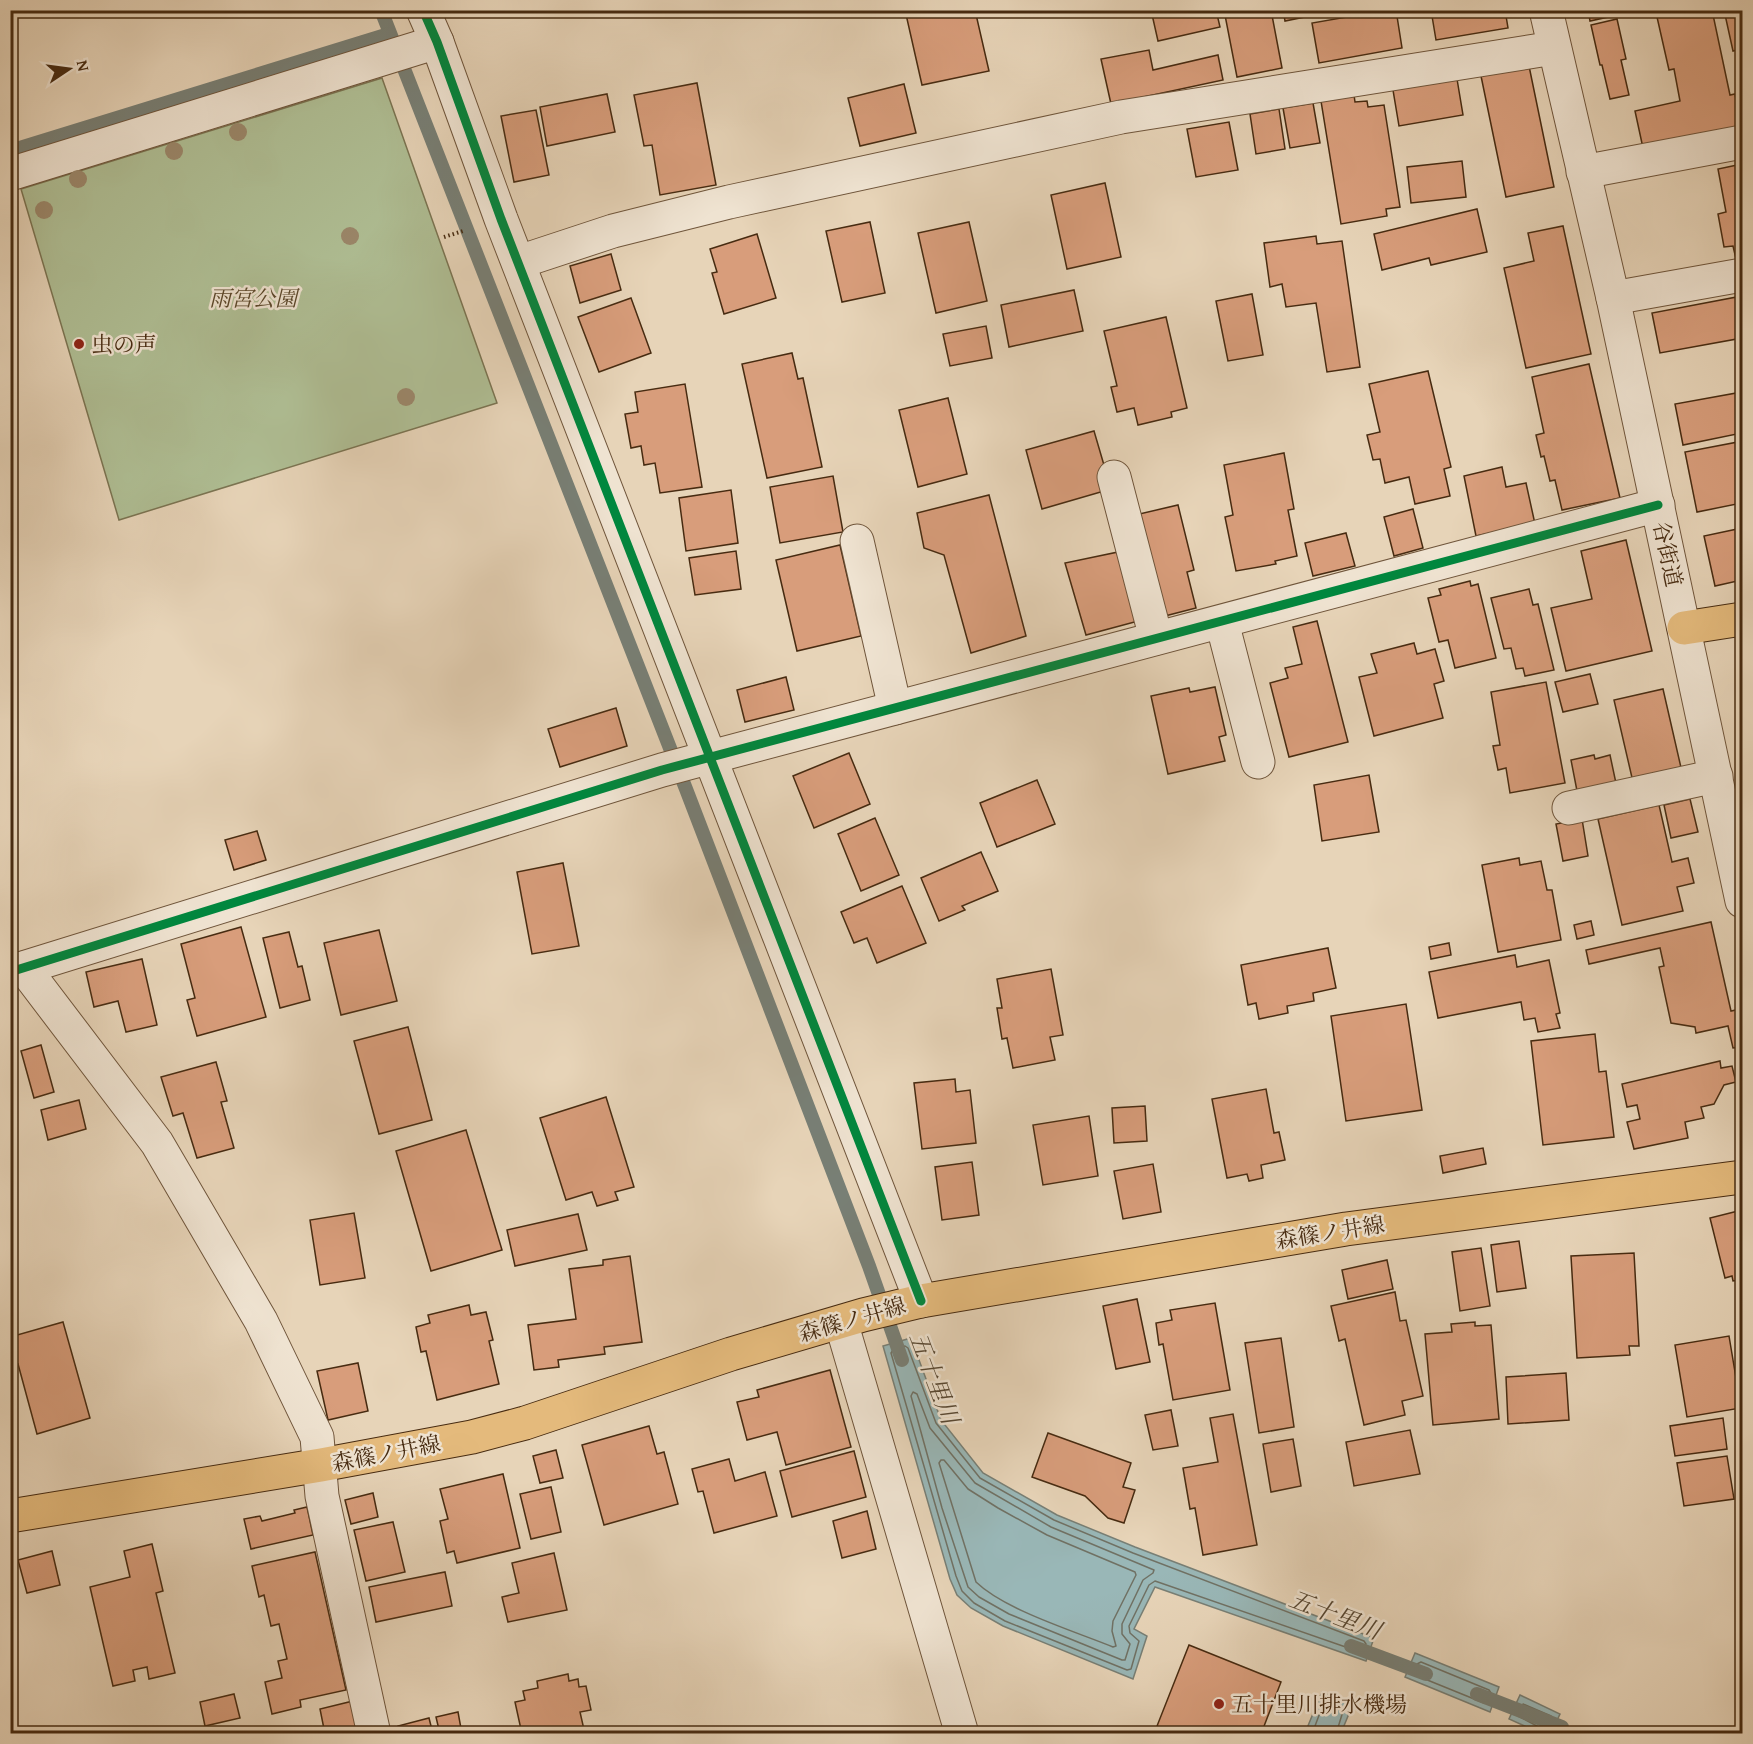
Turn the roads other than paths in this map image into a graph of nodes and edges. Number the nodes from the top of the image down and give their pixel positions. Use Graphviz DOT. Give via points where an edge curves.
graph roads {
  1 [pos="423,10"];
  2 [pos="1546,10"];
  3 [pos="431,44"];
  4 [pos="1554,48"];
  5 [pos="1743,142"];
  6 [pos="1583,172"];
  7 [pos="10,174"];
  8 [pos="519,262"];
  9 [pos="1743,275"];
  10 [pos="1612,298"];
  11 [pos="1114,477"];
  12 [pos="1658,506"];
  13 [pos="857,541"];
  14 [pos="1743,619"];
  15 [pos="1222,622"];
  16 [pos="1684,628"];
  17 [pos="1156,638"];
  18 [pos="896,708"];
  19 [pos="705,758"];
  20 [pos="1258,762"];
  21 [pos="1716,776"];
  22 [pos="1569,808"];
  23 [pos="1743,902"];
  24 [pos="17,970"];
  25 [pos="1743,1177"];
  26 [pos="915,1302"];
  27 [pos="852,1318"];
  28 [pos="321,1466"];
  29 [pos="10,1516"];
  30 [pos="374,1734"];
  31 [pos="962,1734"];
  1 -- 3 [label="street"];
  2 -- 4 [label="street, 谷街道"];
  3 -- 7 [label="street"];
  3 -- 8 [label="street"];
  4 -- 6 [label="street, 谷街道"];
  4 -- 8 [label="street" via="1121,117 729,202 612,231"];
  5 -- 6 [label="street"];
  6 -- 10 [label="street, 谷街道"];
  8 -- 19 [label="street"];
  9 -- 10 [label="street"];
  10 -- 12 [label="street, 谷街道"];
  11 -- 17 [label="street"];
  12 -- 15 [label="street"];
  12 -- 16 [label="street, 谷街道"];
  13 -- 18 [label="street"];
  14 -- 16 [label="main road"];
  15 -- 17 [label="street"];
  15 -- 20 [label="street"];
  16 -- 21 [label="street, 谷街道"];
  17 -- 18 [label="street"];
  18 -- 19 [label="street"];
  19 -- 24 [label="street"];
  19 -- 26 [label="street"];
  21 -- 22 [label="street"];
  21 -- 23 [label="street, 谷街道"];
  24 -- 28 [label="street" via="157,1143 261,1321 317,1437"];
  25 -- 26 [label="main road, 森篠ノ井線" via="1346,1229"];
  26 -- 27 [label="main road, 森篠ノ井線"];
  27 -- 28 [label="main road, 森篠ノ井線" via="525,1423"];
  27 -- 31 [label="street"];
  28 -- 29 [label="main road, 森篠ノ井線"];
  28 -- 30 [label="street" via="322,1496"];
}
